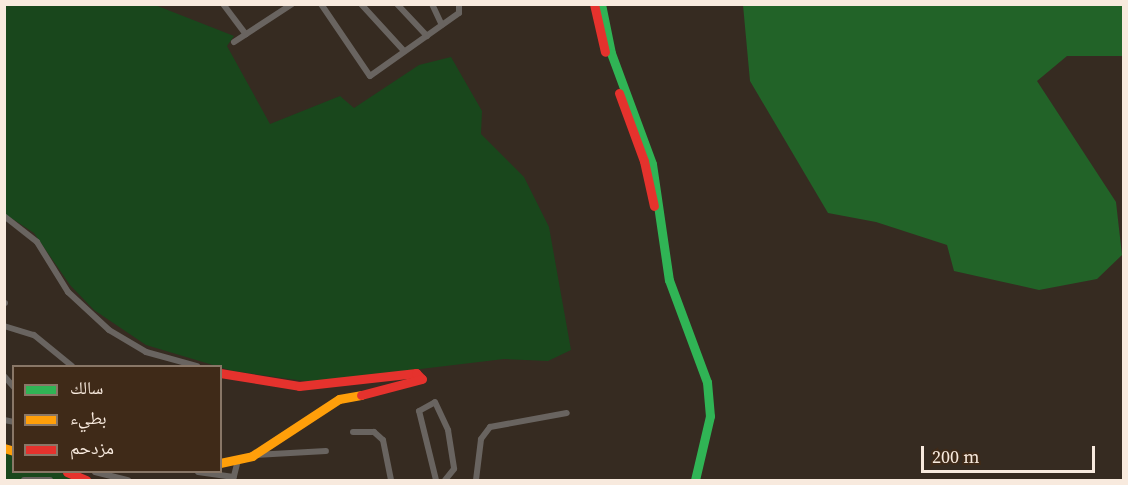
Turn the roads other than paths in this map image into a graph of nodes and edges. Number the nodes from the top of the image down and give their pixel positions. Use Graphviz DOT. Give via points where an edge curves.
graph roads {
  1 [pos="223,4"];
  2 [pos="292,4"];
  3 [pos="321,4"];
  4 [pos="361,4"];
  5 [pos="397,4"];
  6 [pos="432,4"];
  7 [pos="459,4"];
  8 [pos="594,4"];
  9 [pos="601,4"];
  10 [pos="441,25"];
  11 [pos="246,34"];
  12 [pos="428,36"];
  13 [pos="234,42"];
  14 [pos="404,51"];
  15 [pos="4,216"];
  16 [pos="4,326"];
  17 [pos="71,365"];
  18 [pos="193,365"];
  19 [pos="222,373"];
  20 [pos="567,413"];
  21 [pos="353,432"];
  22 [pos="326,451"];
  23 [pos="252,456"];
  24 [pos="238,460"];
  25 [pos="222,463"];
  26 [pos="71,473"];
  27 [pos="102,473"];
  28 [pos="207,473"];
  29 [pos="234,479"];
  30 [pos="24,480"];
  31 [pos="50,480"];
  32 [pos="86,480"];
  33 [pos="128,480"];
  34 [pos="391,480"];
  35 [pos="436,480"];
  36 [pos="446,480"];
  37 [pos="476,480"];
  38 [pos="693,480"];
  1 -- 11 [label="street"];
  2 -- 11 [label="street"];
  3 -- 14 [label="street" via="368,76"];
  4 -- 14 [label="street"];
  5 -- 12 [label="street"];
  6 -- 10 [label="street"];
  7 -- 10 [label="street" via="459,13"];
  8 -- 38 [label="street" via="604,47 644,161 664,282 698,367 704,428"];
  9 -- 38 [label="street" via="611,53 652,164 669,280 707,382 709,427"];
  10 -- 12 [label="street"];
  11 -- 13 [label="street"];
  12 -- 14 [label="street"];
  15 -- 18 [label="street" via="33,237 68,292 109,330 146,352"];
  16 -- 17 [label="street" via="34,335"];
  19 -- 23 [label="street" via="298,386 416,373 421,377 417,384 332,402"];
  20 -- 37 [label="street" via="490,427 481,439"];
  21 -- 34 [label="street" via="374,432 382,440"];
  22 -- 23 [label="street"];
  23 -- 24 [label="street"];
  24 -- 25 [label="street"];
  24 -- 29 [label="street"];
  26 -- 32 [label="street"];
  27 -- 33 [label="street"];
  28 -- 29 [label="street"];
  30 -- 31 [label="street"];
  35 -- 36 [label="street" via="419,411 435,402 446,423 454,469"];
}
